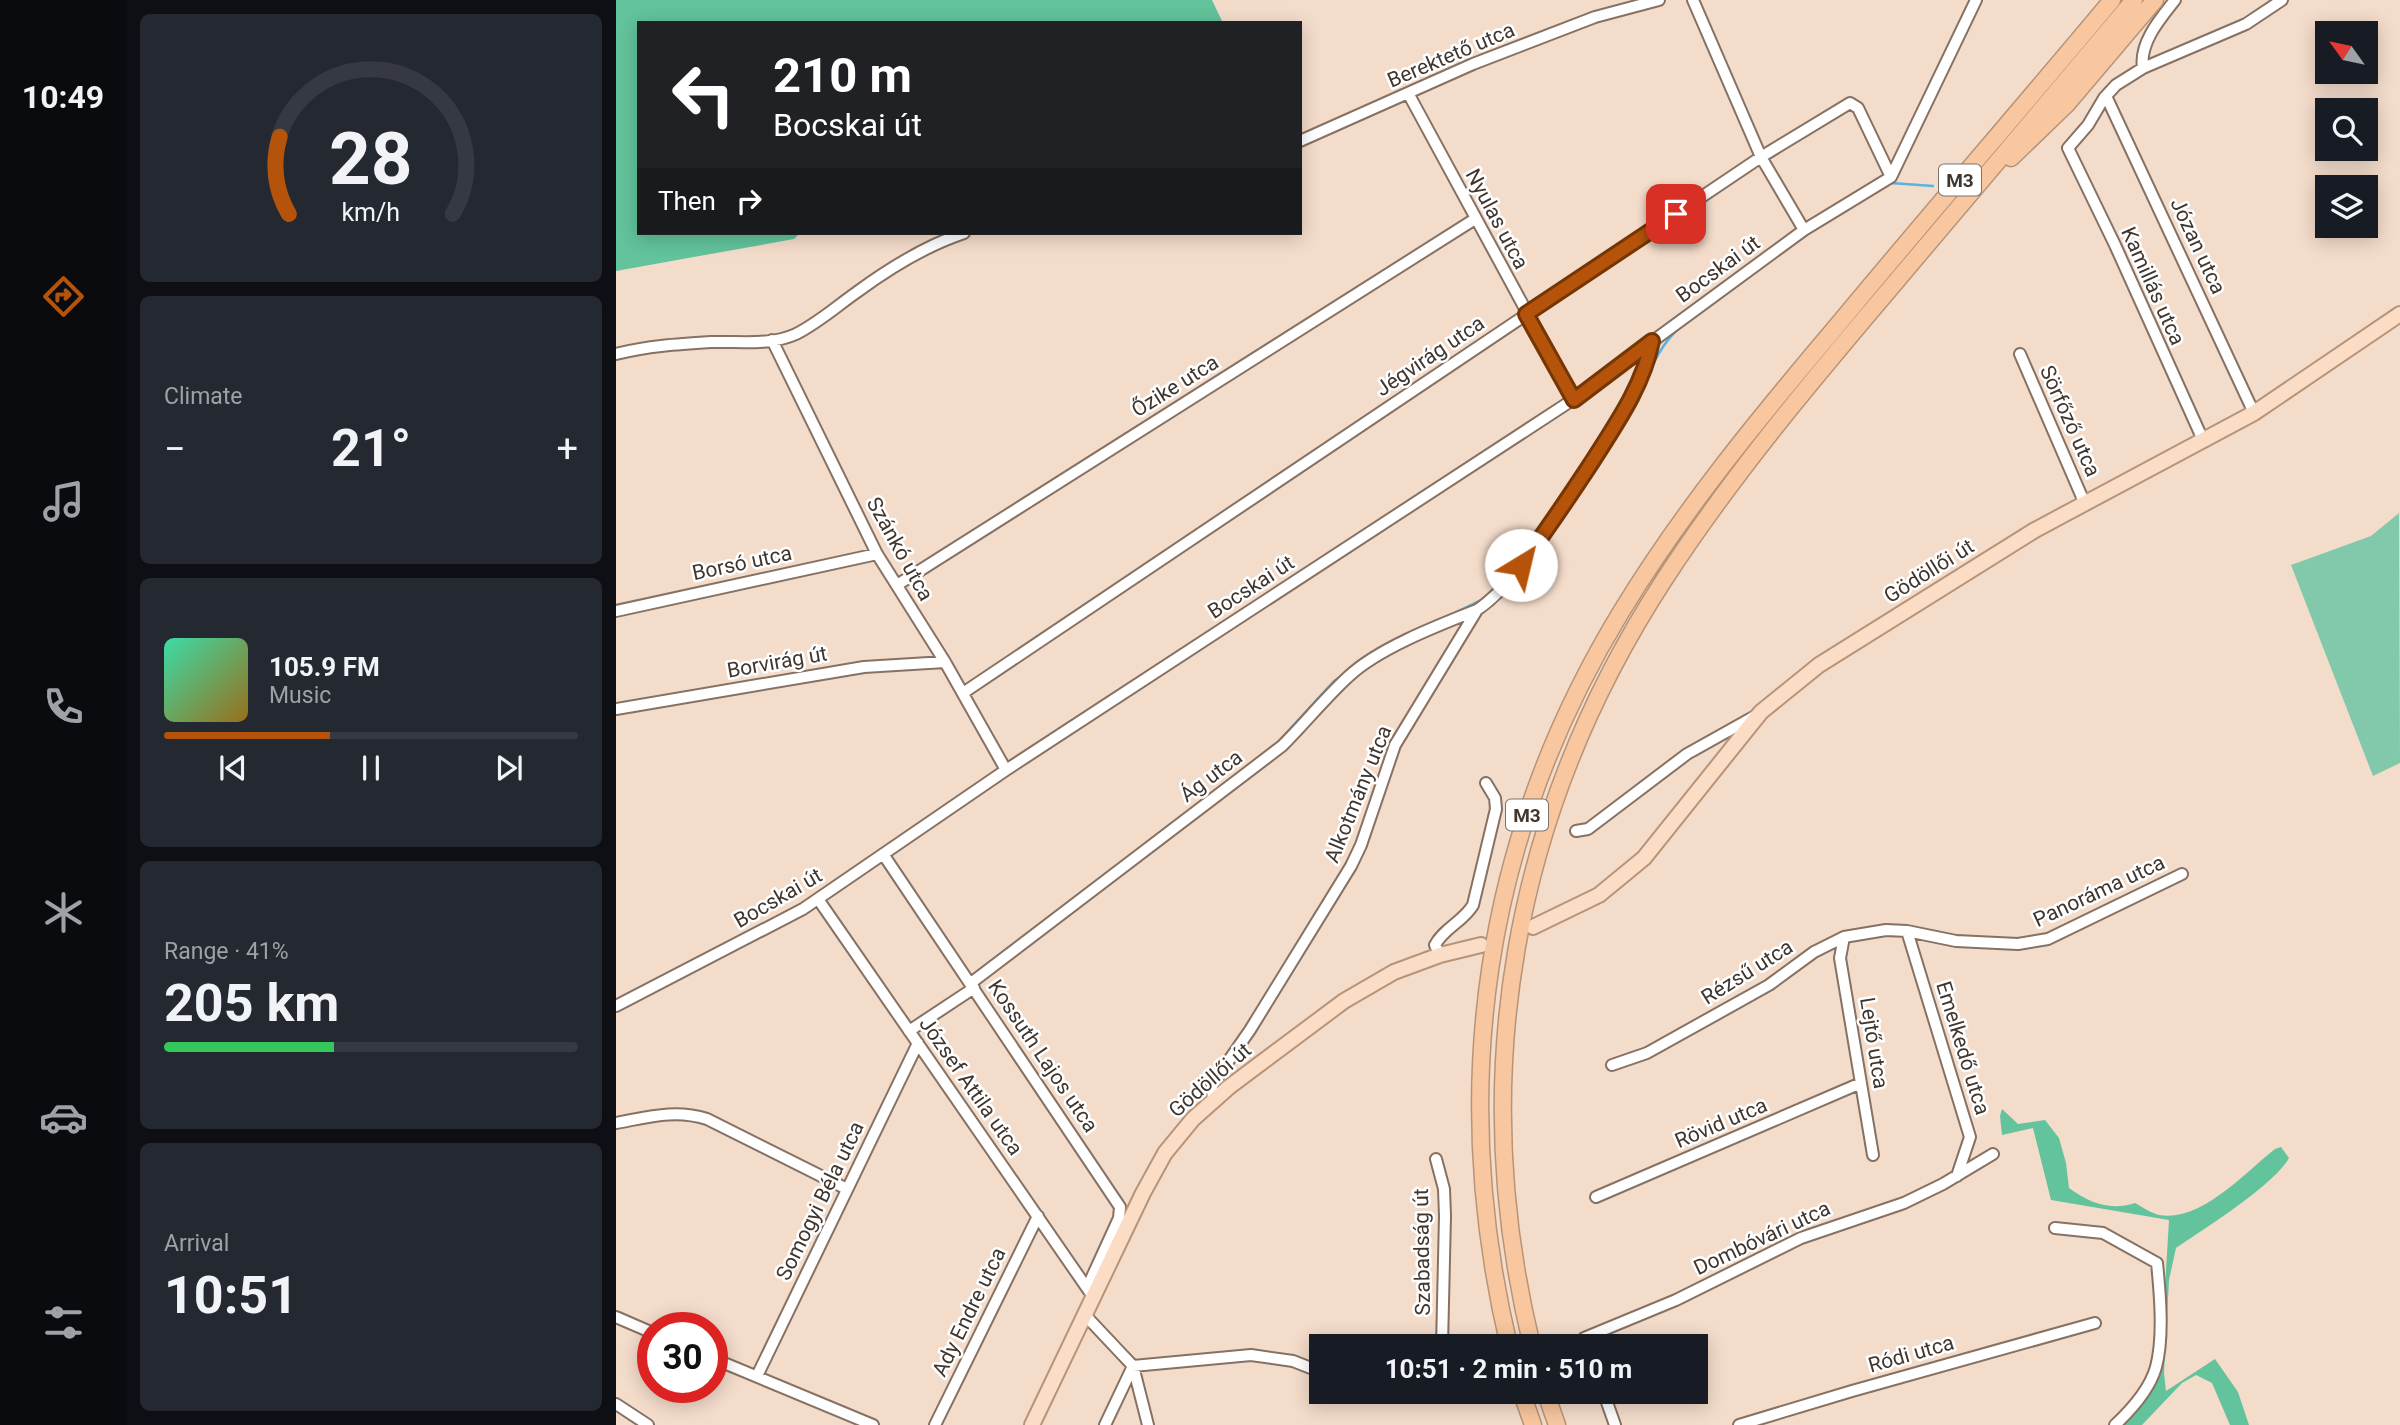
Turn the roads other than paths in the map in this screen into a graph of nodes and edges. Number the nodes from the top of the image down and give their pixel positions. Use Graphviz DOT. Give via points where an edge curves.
graph roads {
  1 [pos="1659,0"];
  2 [pos="1693,0"];
  3 [pos="1976,0"];
  4 [pos="2112,0"];
  5 [pos="2134,0"];
  6 [pos="2155,0"];
  7 [pos="2175,0"];
  8 [pos="2282,0"];
  9 [pos="2143,68"];
  10 [pos="1408,93"];
  11 [pos="2106,96"];
  12 [pos="1302,140"];
  13 [pos="1761,157"];
  14 [pos="1891,177"];
  15 [pos="1959,207"];
  16 [pos="1475,219"];
  17 [pos="1804,230"];
  18 [pos="958,235"];
  19 [pos="1526,314"];
  20 [pos="2400,314"];
  21 [pos="772,340"];
  22 [pos="1652,341"];
  23 [pos="616,354"];
  24 [pos="2020,354"];
  25 [pos="1574,400"];
  26 [pos="2254,413"];
  27 [pos="2203,440"];
  28 [pos="2085,503"];
  29 [pos="877,554"];
  30 [pos="897,585"];
  31 [pos="1477,610"];
  32 [pos="616,611"];
  33 [pos="945,662"];
  34 [pos="963,693"];
  35 [pos="616,709"];
  36 [pos="1761,712"];
  37 [pos="1006,770"];
  38 [pos="1486,783"];
  39 [pos="1576,831"];
  40 [pos="883,854"];
  41 [pos="2182,874"];
  42 [pos="818,899"];
  43 [pos="1533,927"];
  44 [pos="1907,931"];
  45 [pos="1844,937"];
  46 [pos="1481,945"];
  47 [pos="1440,955"];
  48 [pos="973,986"];
  49 [pos="616,1006"];
  50 [pos="909,1031"];
  51 [pos="918,1043"];
  52 [pos="1612,1065"];
  53 [pos="1861,1083"];
  54 [pos="1213,1099"];
  55 [pos="616,1123"];
  56 [pos="1993,1154"];
  57 [pos="1873,1155"];
  58 [pos="1436,1159"];
  59 [pos="1957,1176"];
  60 [pos="848,1189"];
  61 [pos="1595,1197"];
  62 [pos="1038,1216"];
  63 [pos="2055,1228"];
  64 [pos="1090,1292"];
  65 [pos="1084,1314"];
  66 [pos="616,1317"];
  67 [pos="2095,1323"];
  68 [pos="637,1326"];
  69 [pos="1442,1334"];
  70 [pos="1506,1334"];
  71 [pos="1529,1334"];
  72 [pos="1602,1334"];
  73 [pos="728,1365"];
  74 [pos="1133,1366"];
  75 [pos="1309,1367"];
  76 [pos="757,1377"];
  77 [pos="616,1404"];
  78 [pos="1526,1404"];
  79 [pos="1550,1404"];
  80 [pos="1608,1404"];
  81 [pos="648,1425"];
  82 [pos="873,1425"];
  83 [pos="935,1425"];
  84 [pos="1032,1425"];
  85 [pos="1105,1425"];
  86 [pos="1148,1425"];
  87 [pos="1533,1425"];
  88 [pos="1557,1425"];
  89 [pos="1615,1425"];
  90 [pos="1739,1425"];
  91 [pos="2115,1425"];
  1 -- 10 [label="street, Berektető utca" via="1595,18"];
  2 -- 13 [label="street"];
  3 -- 14 [label="street"];
  4 -- 70 [label="highway, M3" via="1709,482 1621,612 1552,746 1506,889 1480,1056 1484,1207"];
  5 -- 15 [label="highway, M3"];
  6 -- 15 [label="highway" via="2066,105"];
  7 -- 9 [label="street" via="2146,44"];
  8 -- 9 [label="street" via="2246,24"];
  9 -- 11 [label="street"];
  10 -- 12 [label="street, Berektető utca"];
  10 -- 16 [label="street, Nyulas utca"];
  11 -- 26 [label="street, Józan utca"];
  11 -- 27 [label="street, Kamillás utca" via="2068,148"];
  13 -- 14 [label="street, Jégvirág utca" via="1850,103 1858,108"];
  13 -- 17 [label="street"];
  13 -- 19 [label="street, Jégvirág utca"];
  14 -- 17 [label="street, Bocskai út"];
  15 -- 71 [label="highway, M3" via="1794,403 1693,536 1620,656 1559,788 1517,938 1503,1061 1506,1204"];
  16 -- 19 [label="street, Nyulas utca"];
  16 -- 30 [label="street, Őzike utca"];
  17 -- 22 [label="street, Bocskai út"];
  18 -- 21 [label="street" via="901,262 793,335"];
  19 -- 25 [label="street, Nyulas utca"];
  19 -- 34 [label="street, Jégvirág utca"];
  20 -- 26 [label="main road, Gödöllői út"];
  21 -- 23 [label="street" via="645,347"];
  21 -- 29 [label="street, Szánkó utca"];
  22 -- 25 [label="street, Bocskai út"];
  22 -- 31 [label="street" via="1622,415 1521,565"];
  24 -- 28 [label="street, Sörfőző utca"];
  25 -- 37 [label="street, Bocskai út"];
  26 -- 27 [label="main road, Gödöllői út"];
  27 -- 28 [label="main road, Gödöllői út"];
  28 -- 36 [label="main road, Gödöllői út" via="1819,665"];
  29 -- 30 [label="street, Szánkó utca"];
  29 -- 32 [label="street, Borsó utca"];
  30 -- 33 [label="street, Szánkó utca"];
  31 -- 48 [label="street, Ág utca" via="1360,667 1282,746"];
  31 -- 54 [label="street, Alkotmány utca" via="1395,745 1347,874 1212,1086"];
  33 -- 34 [label="street, Szánkó utca"];
  33 -- 35 [label="street, Borvirág út" via="864,667"];
  34 -- 37 [label="street, Szánkó utca"];
  36 -- 39 [label="street" via="1687,754 1588,829"];
  36 -- 43 [label="main road, Gödöllői út" via="1644,858 1599,895"];
  37 -- 40 [label="street, Bocskai út"];
  38 -- 47 [label="street" via="1496,809 1473,905 1439,938 1435,945"];
  40 -- 42 [label="street, Bocskai út"];
  40 -- 48 [label="street, Kossuth Lajos utca"];
  41 -- 44 [label="street, Panoráma utca" via="2035,942 1956,941"];
  42 -- 49 [label="street, Bocskai út"];
  42 -- 50 [label="street, József Attila utca"];
  44 -- 45 [label="street, Rézsű utca"];
  44 -- 59 [label="street, Emelkedő utca" via="1970,1137"];
  45 -- 52 [label="street, Rézsű utca" via="1647,1054"];
  45 -- 53 [label="street, Lejtő utca" via="1840,958"];
  46 -- 47 [label="main road, Gödöllői út"];
  47 -- 54 [label="main road, Gödöllői út" via="1394,972 1344,1001"];
  48 -- 50 [label="street, Ág utca"];
  48 -- 64 [label="street, Kossuth Lajos utca" via="1120,1207"];
  50 -- 51 [label="street, József Attila utca"];
  51 -- 60 [label="street, Somogyi Béla utca"];
  51 -- 62 [label="street, József Attila utca"];
  53 -- 57 [label="street, Lejtő utca"];
  53 -- 61 [label="street, Rövid utca"];
  54 -- 64 [label="main road, Gödöllői út" via="1178,1135 1156,1167"];
  55 -- 60 [label="street" via="688,1113"];
  56 -- 59 [label="street, Dombóvári utca"];
  58 -- 69 [label="street, Szabadság út" via="1445,1216"];
  59 -- 72 [label="street, Dombóvári utca" via="1904,1203 1801,1238"];
  60 -- 76 [label="street, Somogyi Béla utca"];
  62 -- 64 [label="street, József Attila utca"];
  62 -- 83 [label="street, Ady Endre utca"];
  63 -- 91 [label="street" via="2103,1233 2157,1263 2156,1368 2142,1395"];
  64 -- 65 [label="main road, Gödöllői út"];
  65 -- 74 [label="street"];
  65 -- 84 [label="main road, Gödöllői út"];
  66 -- 68 [label="street"];
  67 -- 90 [label="street, Ródi utca"];
  73 -- 76 [label="street"];
  74 -- 75 [label="street" via="1251,1355"];
  74 -- 85 [label="street"];
  74 -- 86 [label="street"];
  76 -- 82 [label="street"];
  77 -- 81 [label="street"];
  78 -- 87 [label="highway"];
  79 -- 88 [label="highway"];
  80 -- 89 [label="street"];
}
